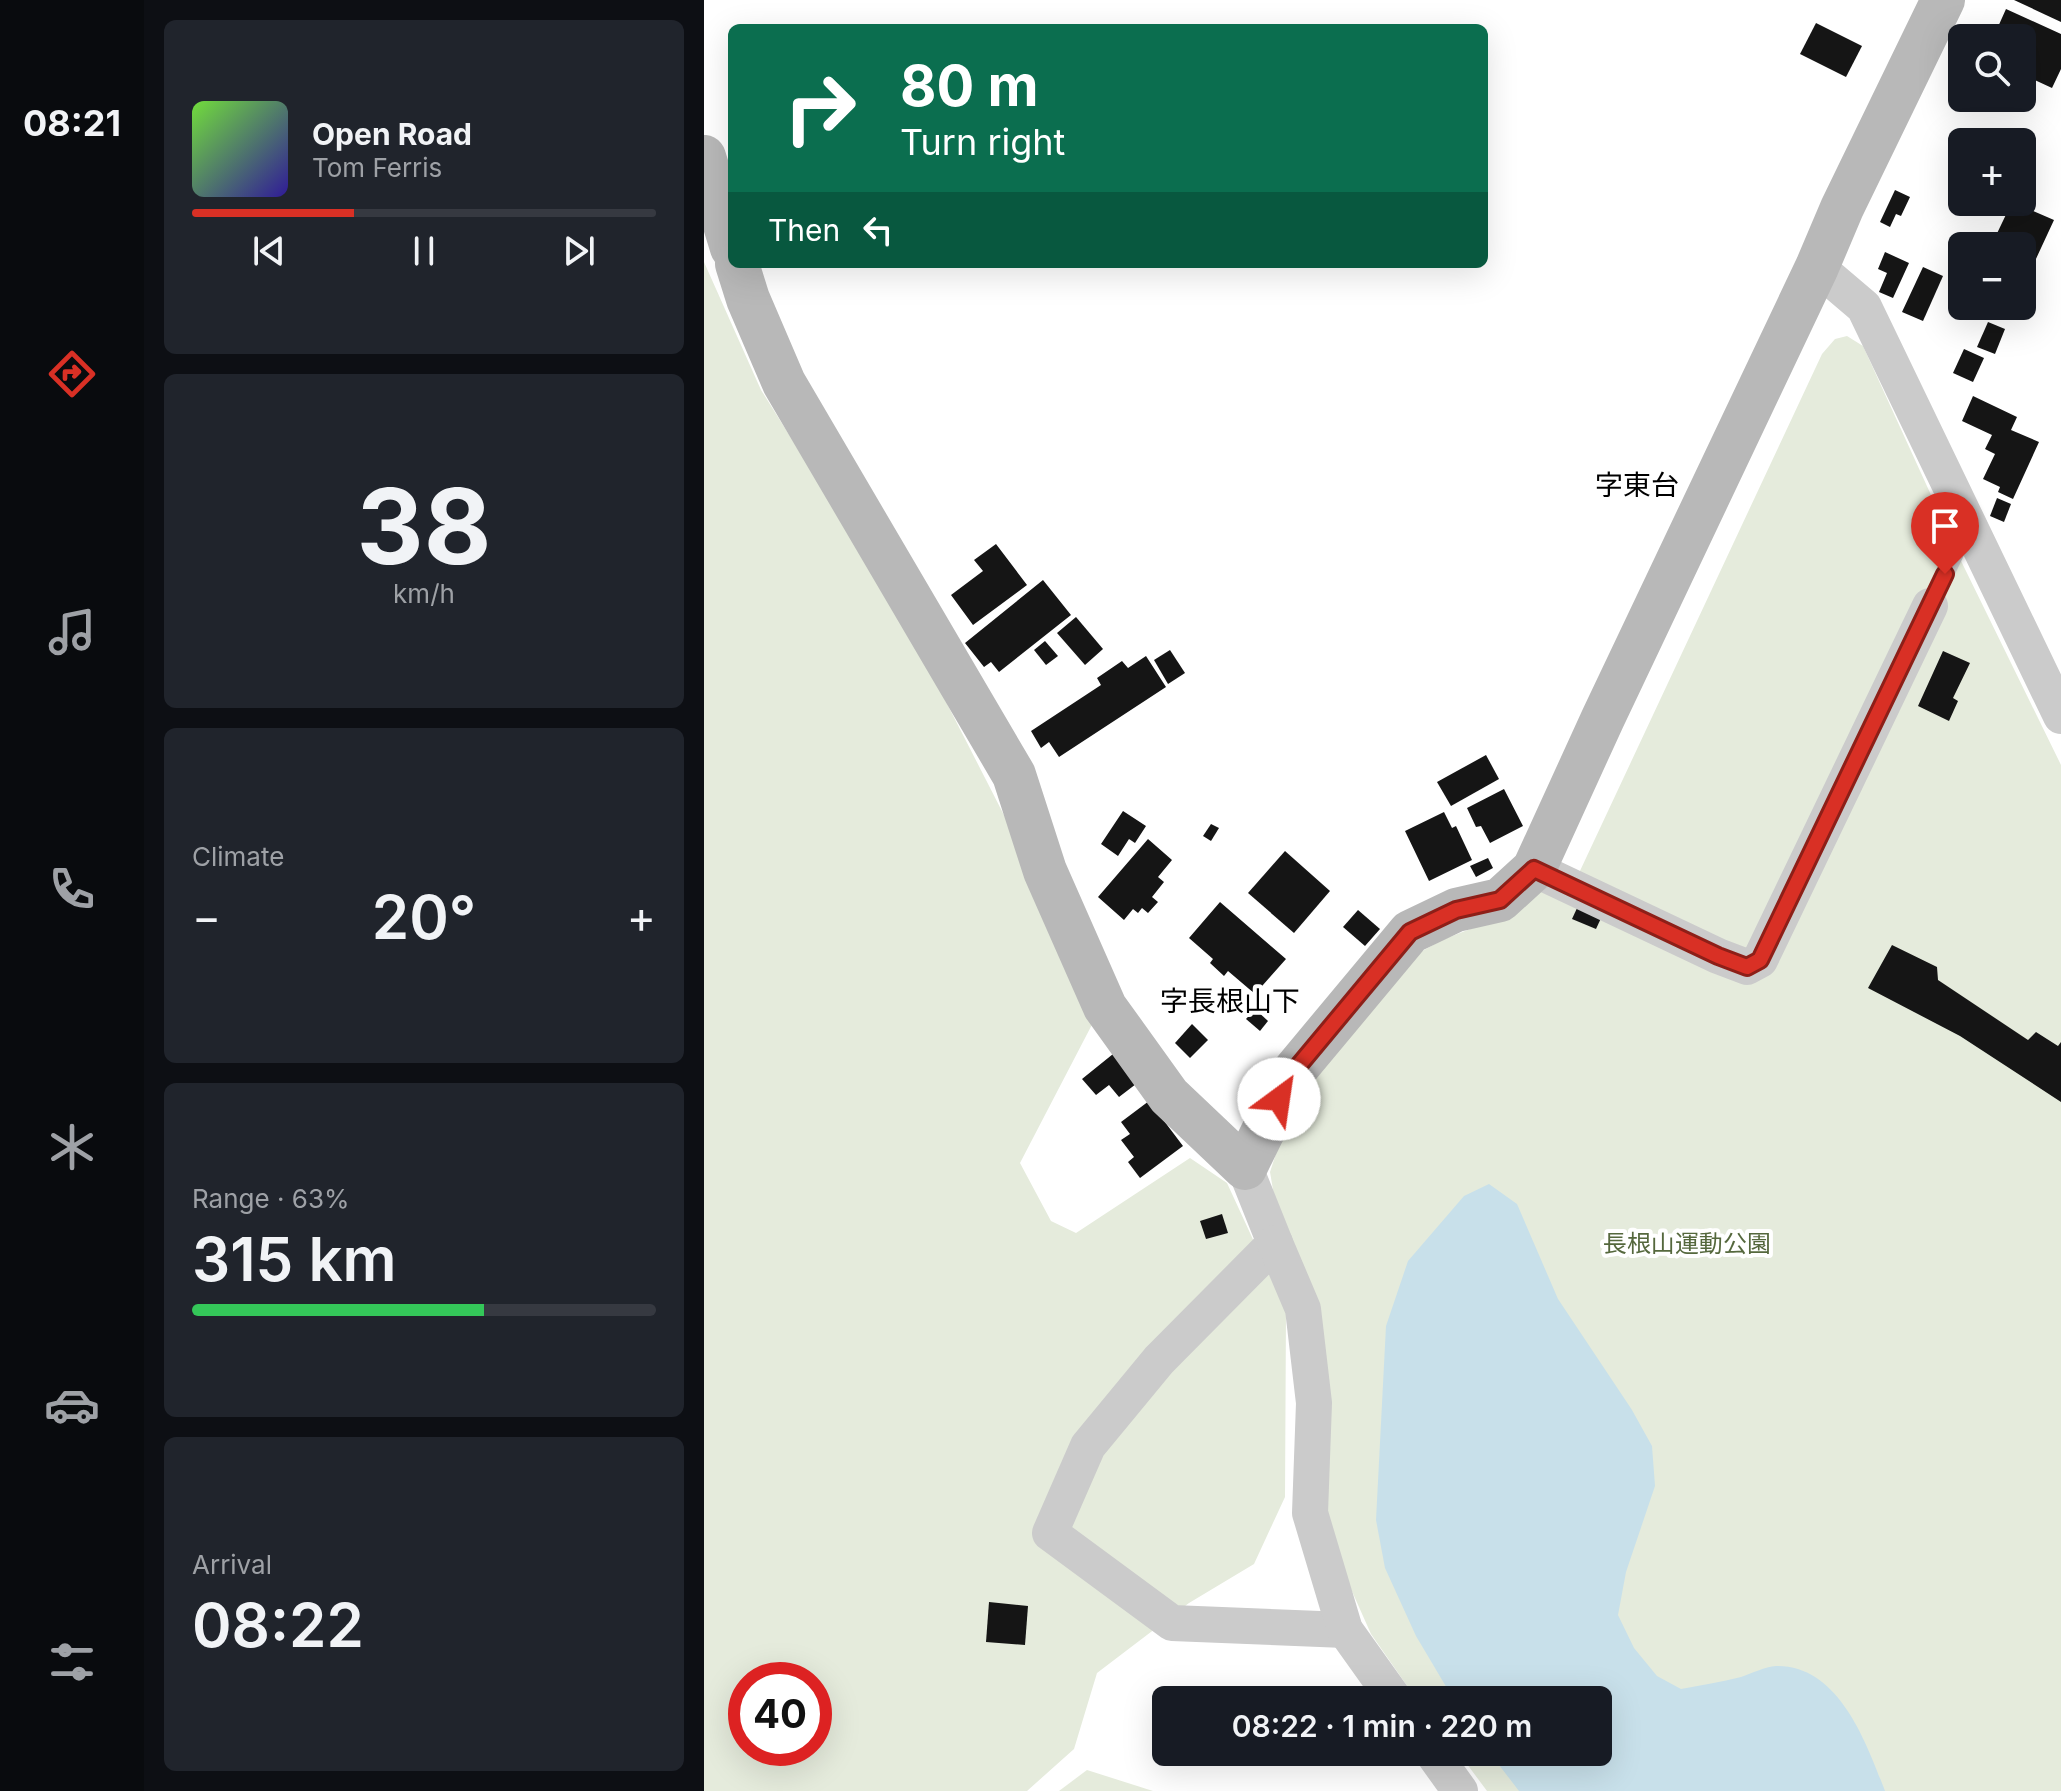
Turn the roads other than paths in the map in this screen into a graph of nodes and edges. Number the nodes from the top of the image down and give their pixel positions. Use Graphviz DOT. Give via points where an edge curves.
graph roads {
  1 [pos="1943,0"];
  2 [pos="704,157"];
  3 [pos="728,235"];
  4 [pos="1817,267"];
  5 [pos="738,268"];
  6 [pos="1968,526"];
  7 [pos="1930,606"];
  8 [pos="2061,716"];
  9 [pos="1534,869"];
  10 [pos="1245,1168"];
  11 [pos="1275,1243"];
  12 [pos="1345,1630"];
  13 [pos="1385,1686"];
  14 [pos="1442,1766"];
  15 [pos="1460,1791"];
  1 -- 4 [label="street"];
  2 -- 3 [label="street"];
  4 -- 6 [label="street" via="1864,307"];
  4 -- 9 [label="street"];
  5 -- 10 [label="street" via="784,383 1014,775 1045,871 1105,1007 1169,1096"];
  6 -- 7 [label="lane"];
  6 -- 8 [label="street"];
  7 -- 9 [label="street" via="1760,960 1747,967 1718,956"];
  9 -- 10 [label="street" via="1500,900 1456,910 1410,932 1290,1076"];
  10 -- 11 [label="street"];
  11 -- 12 [label="street" via="1303,1309 1314,1403 1310,1513"];
  11 -- 12 [label="street" via="1159,1360 1088,1446 1050,1533 1172,1623"];
  12 -- 13 [label="street"];
  14 -- 15 [label="street"];
}
